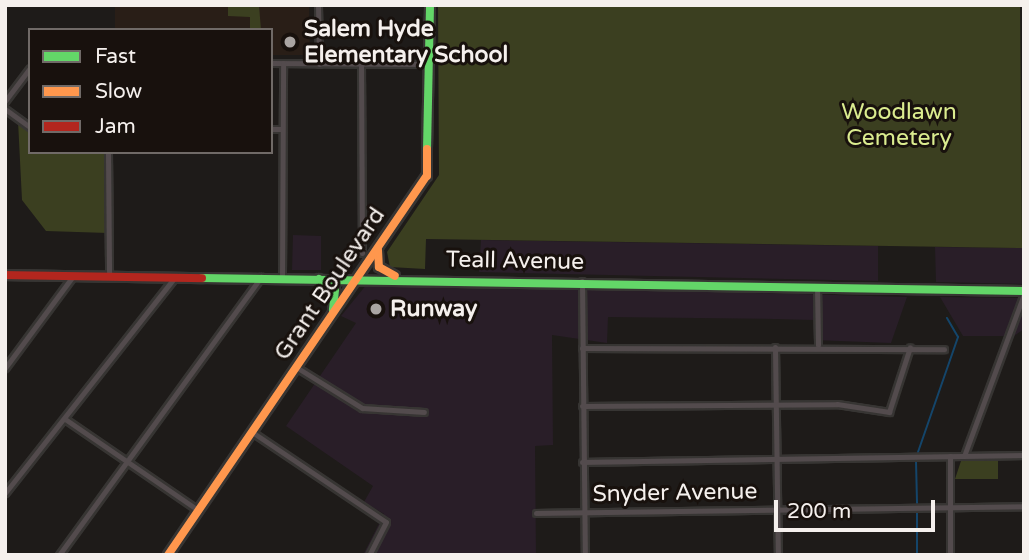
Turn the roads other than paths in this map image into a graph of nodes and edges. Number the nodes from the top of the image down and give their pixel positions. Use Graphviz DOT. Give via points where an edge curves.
graph roads {
  1 [pos="317,5"];
  2 [pos="430,5"];
  3 [pos="273,63"];
  4 [pos="283,63"];
  5 [pos="319,64"];
  6 [pos="361,64"];
  7 [pos="431,64"];
  8 [pos="28,71"];
  9 [pos="5,101"];
  10 [pos="5,109"];
  11 [pos="28,126"];
  12 [pos="273,129"];
  13 [pos="282,129"];
  14 [pos="108,154"];
  15 [pos="378,248"];
  16 [pos="362,253"];
  17 [pos="5,275"];
  18 [pos="73,276"];
  19 [pos="109,276"];
  20 [pos="175,277"];
  21 [pos="261,277"];
  22 [pos="282,277"];
  23 [pos="317,278"];
  24 [pos="358,278"];
  25 [pos="405,278"];
  26 [pos="582,281"];
  27 [pos="817,286"];
  28 [pos="1024,293"];
  29 [pos="332,314"];
  30 [pos="818,345"];
  31 [pos="775,347"];
  32 [pos="582,348"];
  33 [pos="910,348"];
  34 [pos="944,349"];
  35 [pos="296,367"];
  36 [pos="5,368"];
  37 [pos="775,404"];
  38 [pos="582,406"];
  39 [pos="424,412"];
  40 [pos="65,419"];
  41 [pos="252,432"];
  42 [pos="1024,455"];
  43 [pos="950,456"];
  44 [pos="964,456"];
  45 [pos="776,459"];
  46 [pos="582,461"];
  47 [pos="127,462"];
  48 [pos="5,493"];
  49 [pos="1024,506"];
  50 [pos="949,508"];
  51 [pos="777,509"];
  52 [pos="198,510"];
  53 [pos="584,512"];
  54 [pos="536,513"];
  55 [pos="59,555"];
  56 [pos="167,555"];
  57 [pos="369,555"];
  58 [pos="585,555"];
  59 [pos="778,555"];
  60 [pos="950,555"];
  1 -- 5 [label="street"];
  2 -- 7 [label="street, Grant Boulevard"];
  3 -- 4 [label="street"];
  4 -- 5 [label="street"];
  4 -- 13 [label="street"];
  5 -- 6 [label="street"];
  6 -- 7 [label="street"];
  6 -- 16 [label="street"];
  7 -- 15 [label="street, Grant Boulevard" via="430,170"];
  8 -- 9 [label="street"];
  10 -- 11 [label="street"];
  12 -- 13 [label="street"];
  13 -- 22 [label="street"];
  14 -- 19 [label="street"];
  15 -- 24 [label="street, Grant Boulevard"];
  15 -- 25 [label="street" via="379,267"];
  17 -- 18 [label="street, Teall Avenue"];
  18 -- 19 [label="street, Teall Avenue"];
  18 -- 36 [label="street"];
  19 -- 20 [label="street, Teall Avenue"];
  20 -- 21 [label="street, Teall Avenue"];
  20 -- 40 [label="street"];
  21 -- 22 [label="street, Teall Avenue"];
  21 -- 47 [label="street"];
  22 -- 23 [label="street, Teall Avenue"];
  23 -- 24 [label="street, Teall Avenue"];
  23 -- 29 [label="street" via="335,290"];
  24 -- 25 [label="street, Teall Avenue"];
  24 -- 29 [label="street, Grant Boulevard"];
  25 -- 26 [label="street, Teall Avenue"];
  26 -- 27 [label="street, Teall Avenue"];
  26 -- 32 [label="street"];
  27 -- 28 [label="street, Teall Avenue"];
  27 -- 30 [label="street"];
  28 -- 44 [label="street"];
  29 -- 35 [label="street, Grant Boulevard"];
  30 -- 31 [label="street"];
  30 -- 33 [label="street"];
  31 -- 32 [label="street"];
  31 -- 37 [label="street"];
  32 -- 38 [label="street"];
  33 -- 34 [label="street"];
  33 -- 37 [label="street" via="889,412 850,404"];
  35 -- 39 [label="street" via="362,408"];
  35 -- 41 [label="street, Grant Boulevard"];
  37 -- 38 [label="street"];
  37 -- 45 [label="street"];
  38 -- 46 [label="street"];
  40 -- 47 [label="street"];
  40 -- 48 [label="street"];
  41 -- 52 [label="street, Grant Boulevard"];
  41 -- 57 [label="street" via="386,522"];
  42 -- 44 [label="street"];
  43 -- 44 [label="street"];
  43 -- 45 [label="street"];
  43 -- 50 [label="street"];
  45 -- 46 [label="street"];
  45 -- 51 [label="street"];
  46 -- 53 [label="street"];
  47 -- 52 [label="street"];
  47 -- 55 [label="street"];
  49 -- 50 [label="street, Snyder Avenue"];
  50 -- 51 [label="street, Snyder Avenue"];
  50 -- 60 [label="street"];
  51 -- 53 [label="street, Snyder Avenue"];
  51 -- 59 [label="street"];
  52 -- 56 [label="street, Grant Boulevard"];
  53 -- 54 [label="street, Snyder Avenue"];
  53 -- 58 [label="street"];
}
